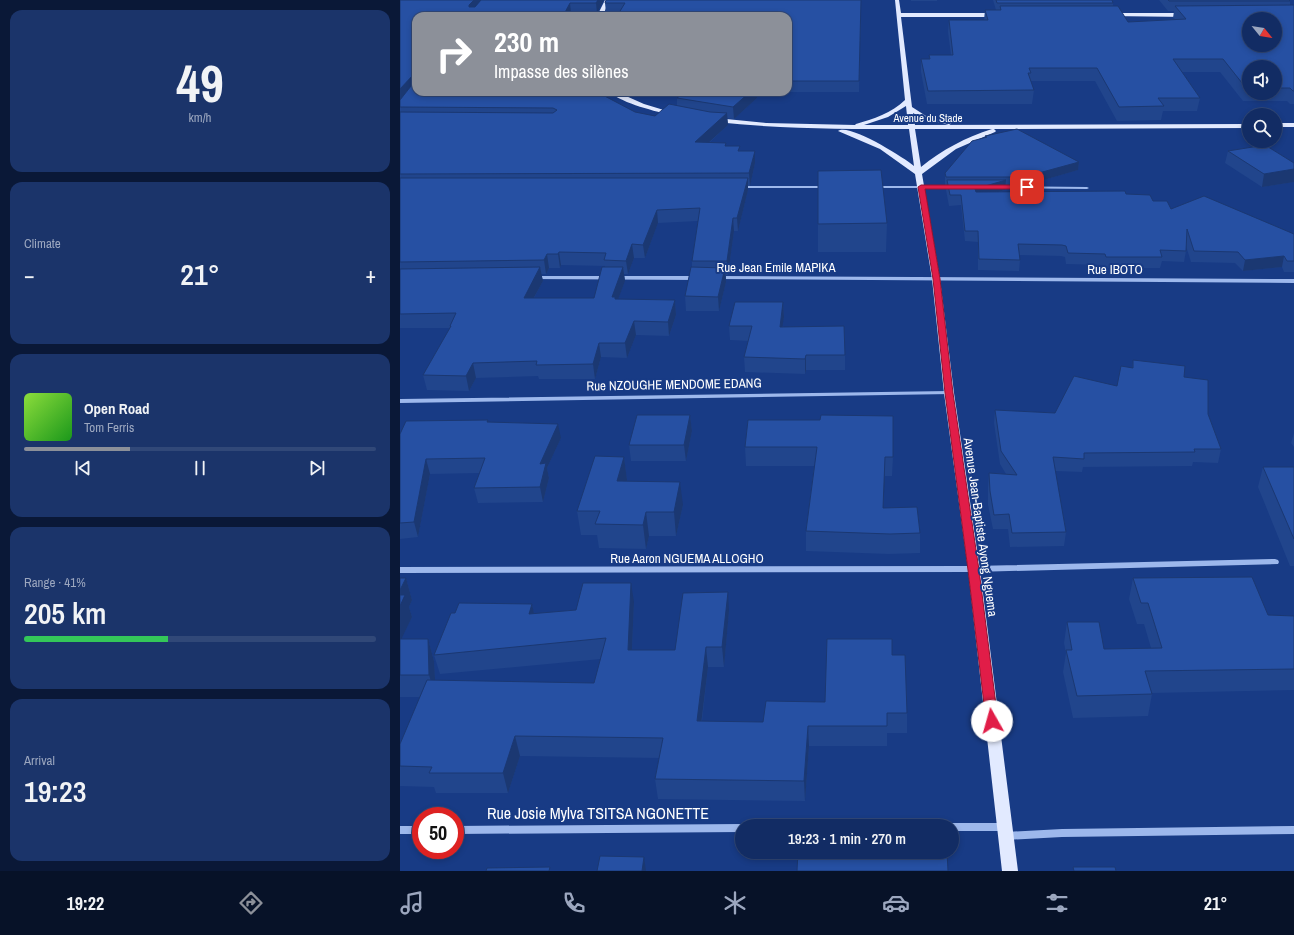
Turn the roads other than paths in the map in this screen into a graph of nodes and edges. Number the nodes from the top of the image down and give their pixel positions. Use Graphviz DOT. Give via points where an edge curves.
graph roads {
  1 [pos="607,0"];
  2 [pos="896,0"];
  3 [pos="602,12"];
  4 [pos="1007,15"];
  5 [pos="1104,15"];
  6 [pos="1192,15"];
  7 [pos="899,16"];
  8 [pos="621,96"];
  9 [pos="909,99"];
  10 [pos="910,108"];
  11 [pos="679,115"];
  12 [pos="712,120"];
  13 [pos="1282,125"];
  14 [pos="1294,125"];
  15 [pos="1242,126"];
  16 [pos="913,127"];
  17 [pos="830,128"];
  18 [pos="845,128"];
  19 [pos="980,128"];
  20 [pos="1000,128"];
  21 [pos="918,172"];
  22 [pos="730,187"];
  23 [pos="834,187"];
  24 [pos="866,187"];
  25 [pos="921,187"];
  26 [pos="961,187"];
  27 [pos="992,187"];
  28 [pos="1087,188"];
  29 [pos="531,278"];
  30 [pos="706,278"];
  31 [pos="714,278"];
  32 [pos="936,279"];
  33 [pos="1294,281"];
  34 [pos="949,393"];
  35 [pos="400,401"];
  36 [pos="1275,562"];
  37 [pos="400,570"];
  38 [pos="974,570"];
  39 [pos="959,827"];
  40 [pos="735,828"];
  41 [pos="400,830"];
  42 [pos="412,830"];
  43 [pos="464,830"];
  44 [pos="1294,830"];
  45 [pos="1005,831"];
  46 [pos="1010,871"];
  1 -- 3 [label="main road"];
  2 -- 7 [label="main road"];
  4 -- 7 [label="main road"];
  5 -- 6 [label="main road"];
  7 -- 9 [label="main road"];
  8 -- 11 [label="main road" via="649,108"];
  9 -- 10 [label="main road"];
  9 -- 18 [label="main road" via="899,108 883,116"];
  10 -- 16 [label="main road"];
  10 -- 19 [label="main road" via="934,120"];
  12 -- 17 [label="main road, Avenue du Stade"];
  13 -- 14 [label="main road"];
  15 -- 20 [label="main road, Avenue du Stade"];
  16 -- 18 [label="main road, Avenue du Stade"];
  16 -- 19 [label="main road, Avenue du Stade"];
  16 -- 21 [label="main road"];
  17 -- 18 [label="main road, Avenue du Stade"];
  17 -- 21 [label="main road" via="887,150"];
  19 -- 20 [label="main road, Avenue du Stade"];
  20 -- 21 [label="main road" via="951,148"];
  21 -- 25 [label="main road"];
  22 -- 23 [label="street"];
  24 -- 25 [label="street"];
  25 -- 26 [label="street"];
  25 -- 32 [label="main road, Avenue Jean-Baptiste Ayong Nguema"];
  27 -- 28 [label="street"];
  29 -- 30 [label="street, Rue Jean Emile MAPIKA"];
  31 -- 32 [label="street, Rue Jean Emile MAPIKA"];
  32 -- 33 [label="street, Rue IBOTO"];
  32 -- 34 [label="main road, Avenue Jean-Baptiste Ayong Nguema"];
  34 -- 35 [label="street, Rue NZOUGHE MENDOME EDANG"];
  34 -- 38 [label="main road, Avenue Jean-Baptiste Ayong Nguema"];
  36 -- 38 [label="street, Rue Aaron NGUEMA ALLOGHO"];
  37 -- 38 [label="street, Rue Aaron NGUEMA ALLOGHO"];
  38 -- 45 [label="main road, Avenue Jean-Baptiste Ayong Nguema"];
  39 -- 45 [label="street"];
  40 -- 43 [label="street, Rue Josie Mylva TSITSA NGONETTE"];
  41 -- 42 [label="street"];
  44 -- 45 [label="street" via="1062,833"];
  45 -- 46 [label="main road, Avenue Jean-Baptiste Ayong Nguema"];
}
